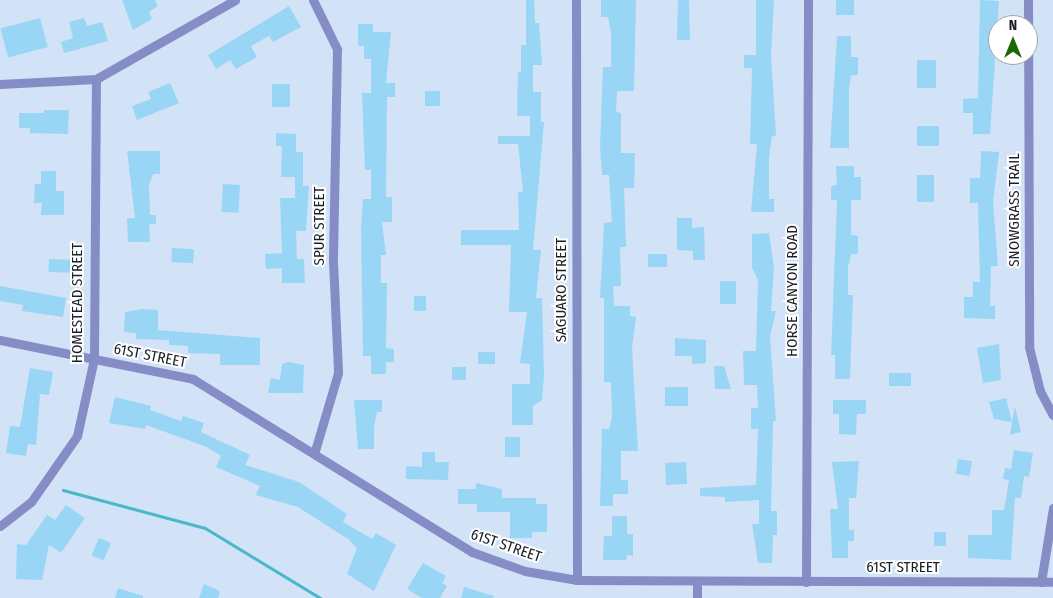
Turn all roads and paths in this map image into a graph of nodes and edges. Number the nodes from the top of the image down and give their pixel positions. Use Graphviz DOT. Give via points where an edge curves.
graph roads {
  1 [pos="235,0"];
  2 [pos="313,0"];
  3 [pos="576,0"];
  4 [pos="808,0"];
  5 [pos="1028,0"];
  6 [pos="96,79"];
  7 [pos="0,84"];
  8 [pos="0,340"];
  9 [pos="94,359"];
  10 [pos="1053,415"];
  11 [pos="314,454"];
  12 [pos="1053,508"];
  13 [pos="0,526"];
  14 [pos="577,580"];
  15 [pos="697,582"];
  16 [pos="806,582"];
  17 [pos="1041,582"];
  18 [pos="1053,582"];
  19 [pos="697,598"];
  1 -- 6 [label="street"];
  2 -- 11 [label="street, SPUR STREET" via="336,49 333,261 338,373"];
  3 -- 14 [label="street, SAGUARO STREET"];
  4 -- 16 [label="street, HORSE CANYON ROAD"];
  5 -- 10 [label="street, SNOWGRASS TRAIL" via="1029,347 1040,391"];
  6 -- 7 [label="street"];
  6 -- 9 [label="street, HOMESTEAD STREET"];
  8 -- 9 [label="street, 61ST STREET"];
  9 -- 11 [label="street, 61ST STREET" via="193,379"];
  9 -- 13 [label="street, HOMESTEAD STREET" via="77,436 30,502"];
  11 -- 14 [label="street, 61ST STREET" via="472,552 525,571"];
  12 -- 17 [label="street"];
  14 -- 15 [label="street, 61ST STREET"];
  15 -- 16 [label="street, 61ST STREET"];
  15 -- 19 [label="street"];
  16 -- 17 [label="street, 61ST STREET"];
  17 -- 18 [label="street, 61ST STREET"];
}
